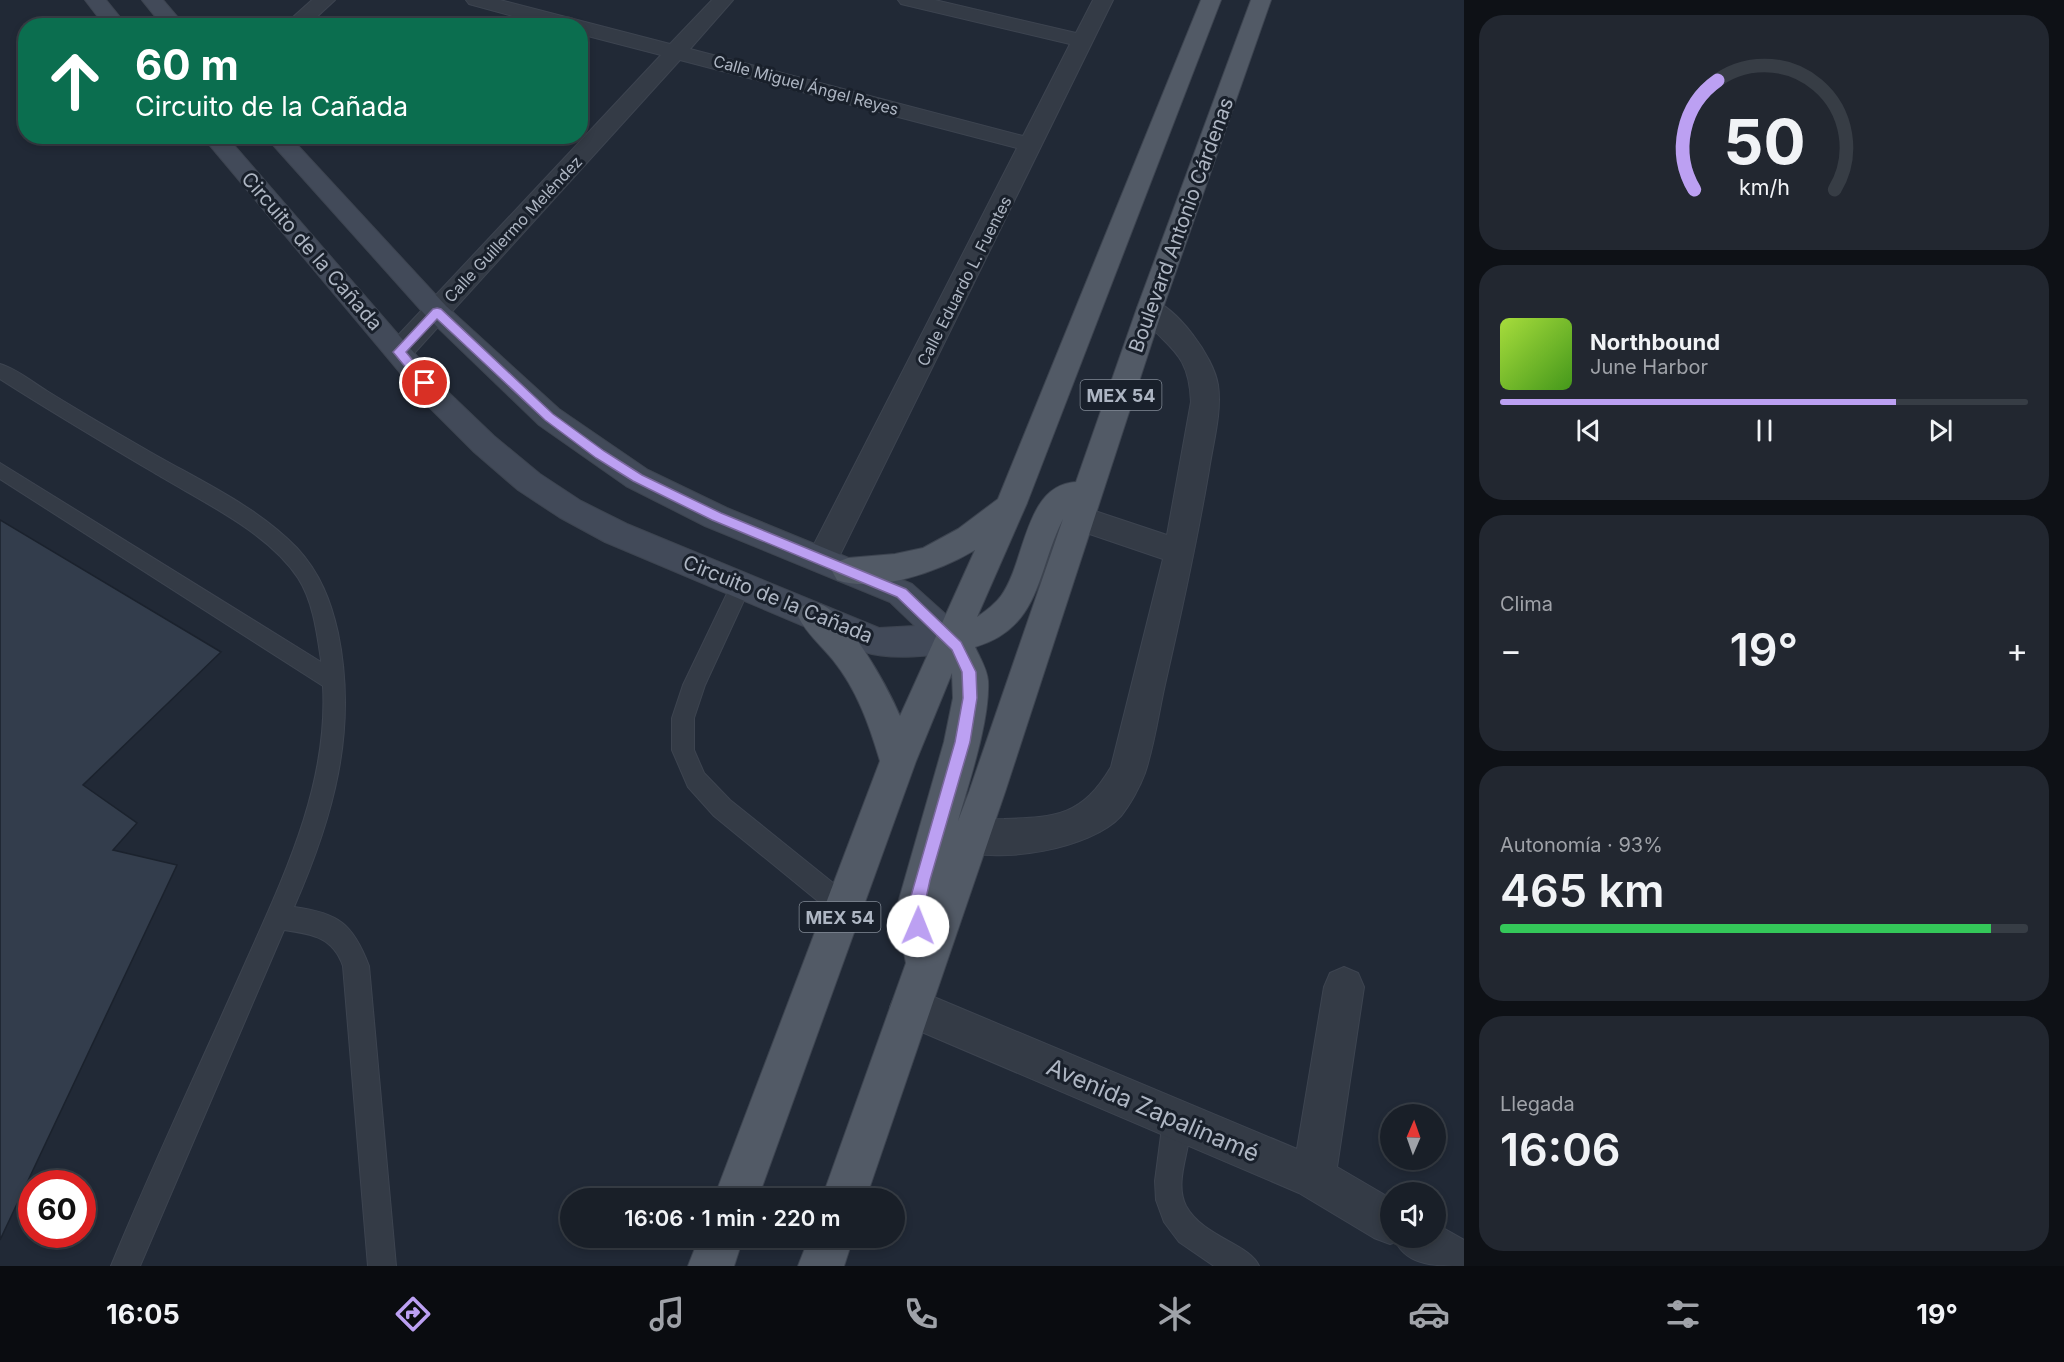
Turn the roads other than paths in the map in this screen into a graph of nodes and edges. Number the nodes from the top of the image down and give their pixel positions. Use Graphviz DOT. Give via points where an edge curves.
graph roads {
  1 [pos="95,0"];
  2 [pos="152,0"];
  3 [pos="476,0"];
  4 [pos="723,0"];
  5 [pos="909,0"];
  6 [pos="1103,0"];
  7 [pos="1211,0"];
  8 [pos="1261,0"];
  9 [pos="323,9"];
  10 [pos="110,18"];
  11 [pos="168,18"];
  12 [pos="307,18"];
  13 [pos="545,18"];
  14 [pos="588,29"];
  15 [pos="1084,41"];
  16 [pos="677,51"];
  17 [pos="220,144"];
  18 [pos="283,144"];
  19 [pos="1032,145"];
  20 [pos="1150,308"];
  21 [pos="437,312"];
  22 [pos="399,352"];
  23 [pos="0,370"];
  24 [pos="0,470"];
  25 [pos="1012,503"];
  26 [pos="1084,506"];
  27 [pos="1180,552"];
  28 [pos="835,566"];
  29 [pos="741,585"];
  30 [pos="814,616"];
  31 [pos="950,639"];
  32 [pos="333,681"];
  33 [pos="898,760"];
  34 [pos="971,837"];
  35 [pos="844,907"];
  36 [pos="279,917"];
  37 [pos="926,962"];
  38 [pos="1344,987"];
  39 [pos="910,1007"];
  40 [pos="1177,1120"];
  41 [pos="1314,1178"];
  42 [pos="740,1188"];
  43 [pos="847,1188"];
  44 [pos="1380,1216"];
  45 [pos="717,1248"];
  46 [pos="827,1248"];
  47 [pos="1435,1248"];
  48 [pos="1464,1264"];
  49 [pos="125,1266"];
  50 [pos="382,1266"];
  51 [pos="711,1266"];
  52 [pos="821,1266"];
  53 [pos="1245,1266"];
  1 -- 10 [label="street"];
  2 -- 11 [label="street"];
  3 -- 13 [label="street"];
  4 -- 16 [label="street, Calle Guillermo Meléndez"];
  5 -- 15 [label="street"];
  6 -- 15 [label="street, Calle Eduardo L. Fuentes"];
  7 -- 25 [label="main road, MEX 54"];
  8 -- 20 [label="main road, Boulevard Antonio Cárdenas / MEX 54"];
  9 -- 12 [label="street"];
  14 -- 16 [label="street, Calle Miguel Ángel Reyes"];
  15 -- 19 [label="street, Calle Eduardo L. Fuentes"];
  16 -- 19 [label="street, Calle Miguel Ángel Reyes"];
  16 -- 21 [label="street, Calle Guillermo Meléndez"];
  17 -- 22 [label="street, Circuito de la Cañada"];
  18 -- 21 [label="street"];
  19 -- 28 [label="street, Calle Eduardo L. Fuentes"];
  20 -- 26 [label="main road, Boulevard Antonio Cárdenas / MEX 54"];
  20 -- 27 [label="street" via="1194,356 1206,382"];
  21 -- 22 [label="street, Calle Guillermo Meléndez"];
  21 -- 28 [label="street" via="549,417 637,478 716,517"];
  22 -- 29 [label="street, Circuito de la Cañada" via="438,399 529,482 616,533"];
  23 -- 32 [label="lane" via="234,510 296,560 314,588"];
  24 -- 32 [label="lane"];
  25 -- 28 [label="main road" via="968,540 942,555 900,567"];
  25 -- 31 [label="main road, MEX 54"];
  26 -- 27 [label="street"];
  26 -- 31 [label="main road" via="1070,494 1058,501 1025,583 1008,611 981,631"];
  26 -- 34 [label="main road, Boulevard Antonio Cárdenas / MEX 54"];
  27 -- 34 [label="street" via="1126,773 1107,805 1085,821 1046,834"];
  28 -- 31 [label="street" via="901,593"];
  29 -- 30 [label="street, Circuito de la Cañada"];
  29 -- 35 [label="lane" via="694,685 683,718 683,750 696,780 722,808"];
  30 -- 31 [label="street, Circuito de la Cañada" via="876,642"];
  30 -- 33 [label="main road" via="862,671 879,703"];
  31 -- 33 [label="main road, MEX 54"];
  31 -- 37 [label="main road" via="964,658 971,689 963,742 917,903"];
  32 -- 36 [label="lane" via="334,734 321,797 302,861"];
  33 -- 35 [label="main road, MEX 54"];
  34 -- 37 [label="main road, MEX 54"];
  35 -- 42 [label="main road, MEX 54"];
  36 -- 49 [label="lane"];
  36 -- 50 [label="lane" via="315,922 337,931 350,945 356,966"];
  37 -- 39 [label="main road, MEX 54"];
  38 -- 41 [label="street"];
  39 -- 40 [label="street, Avenida Zapalinamé"];
  39 -- 43 [label="main road, MEX 54"];
  40 -- 41 [label="street, Avenida Zapalinamé"];
  40 -- 53 [label="lane" via="1170,1201 1190,1233"];
  41 -- 44 [label="street, Avenida Zapalinamé"];
  45 -- 51 [label="main road"];
  46 -- 52 [label="main road"];
  47 -- 48 [label="street"];
}
